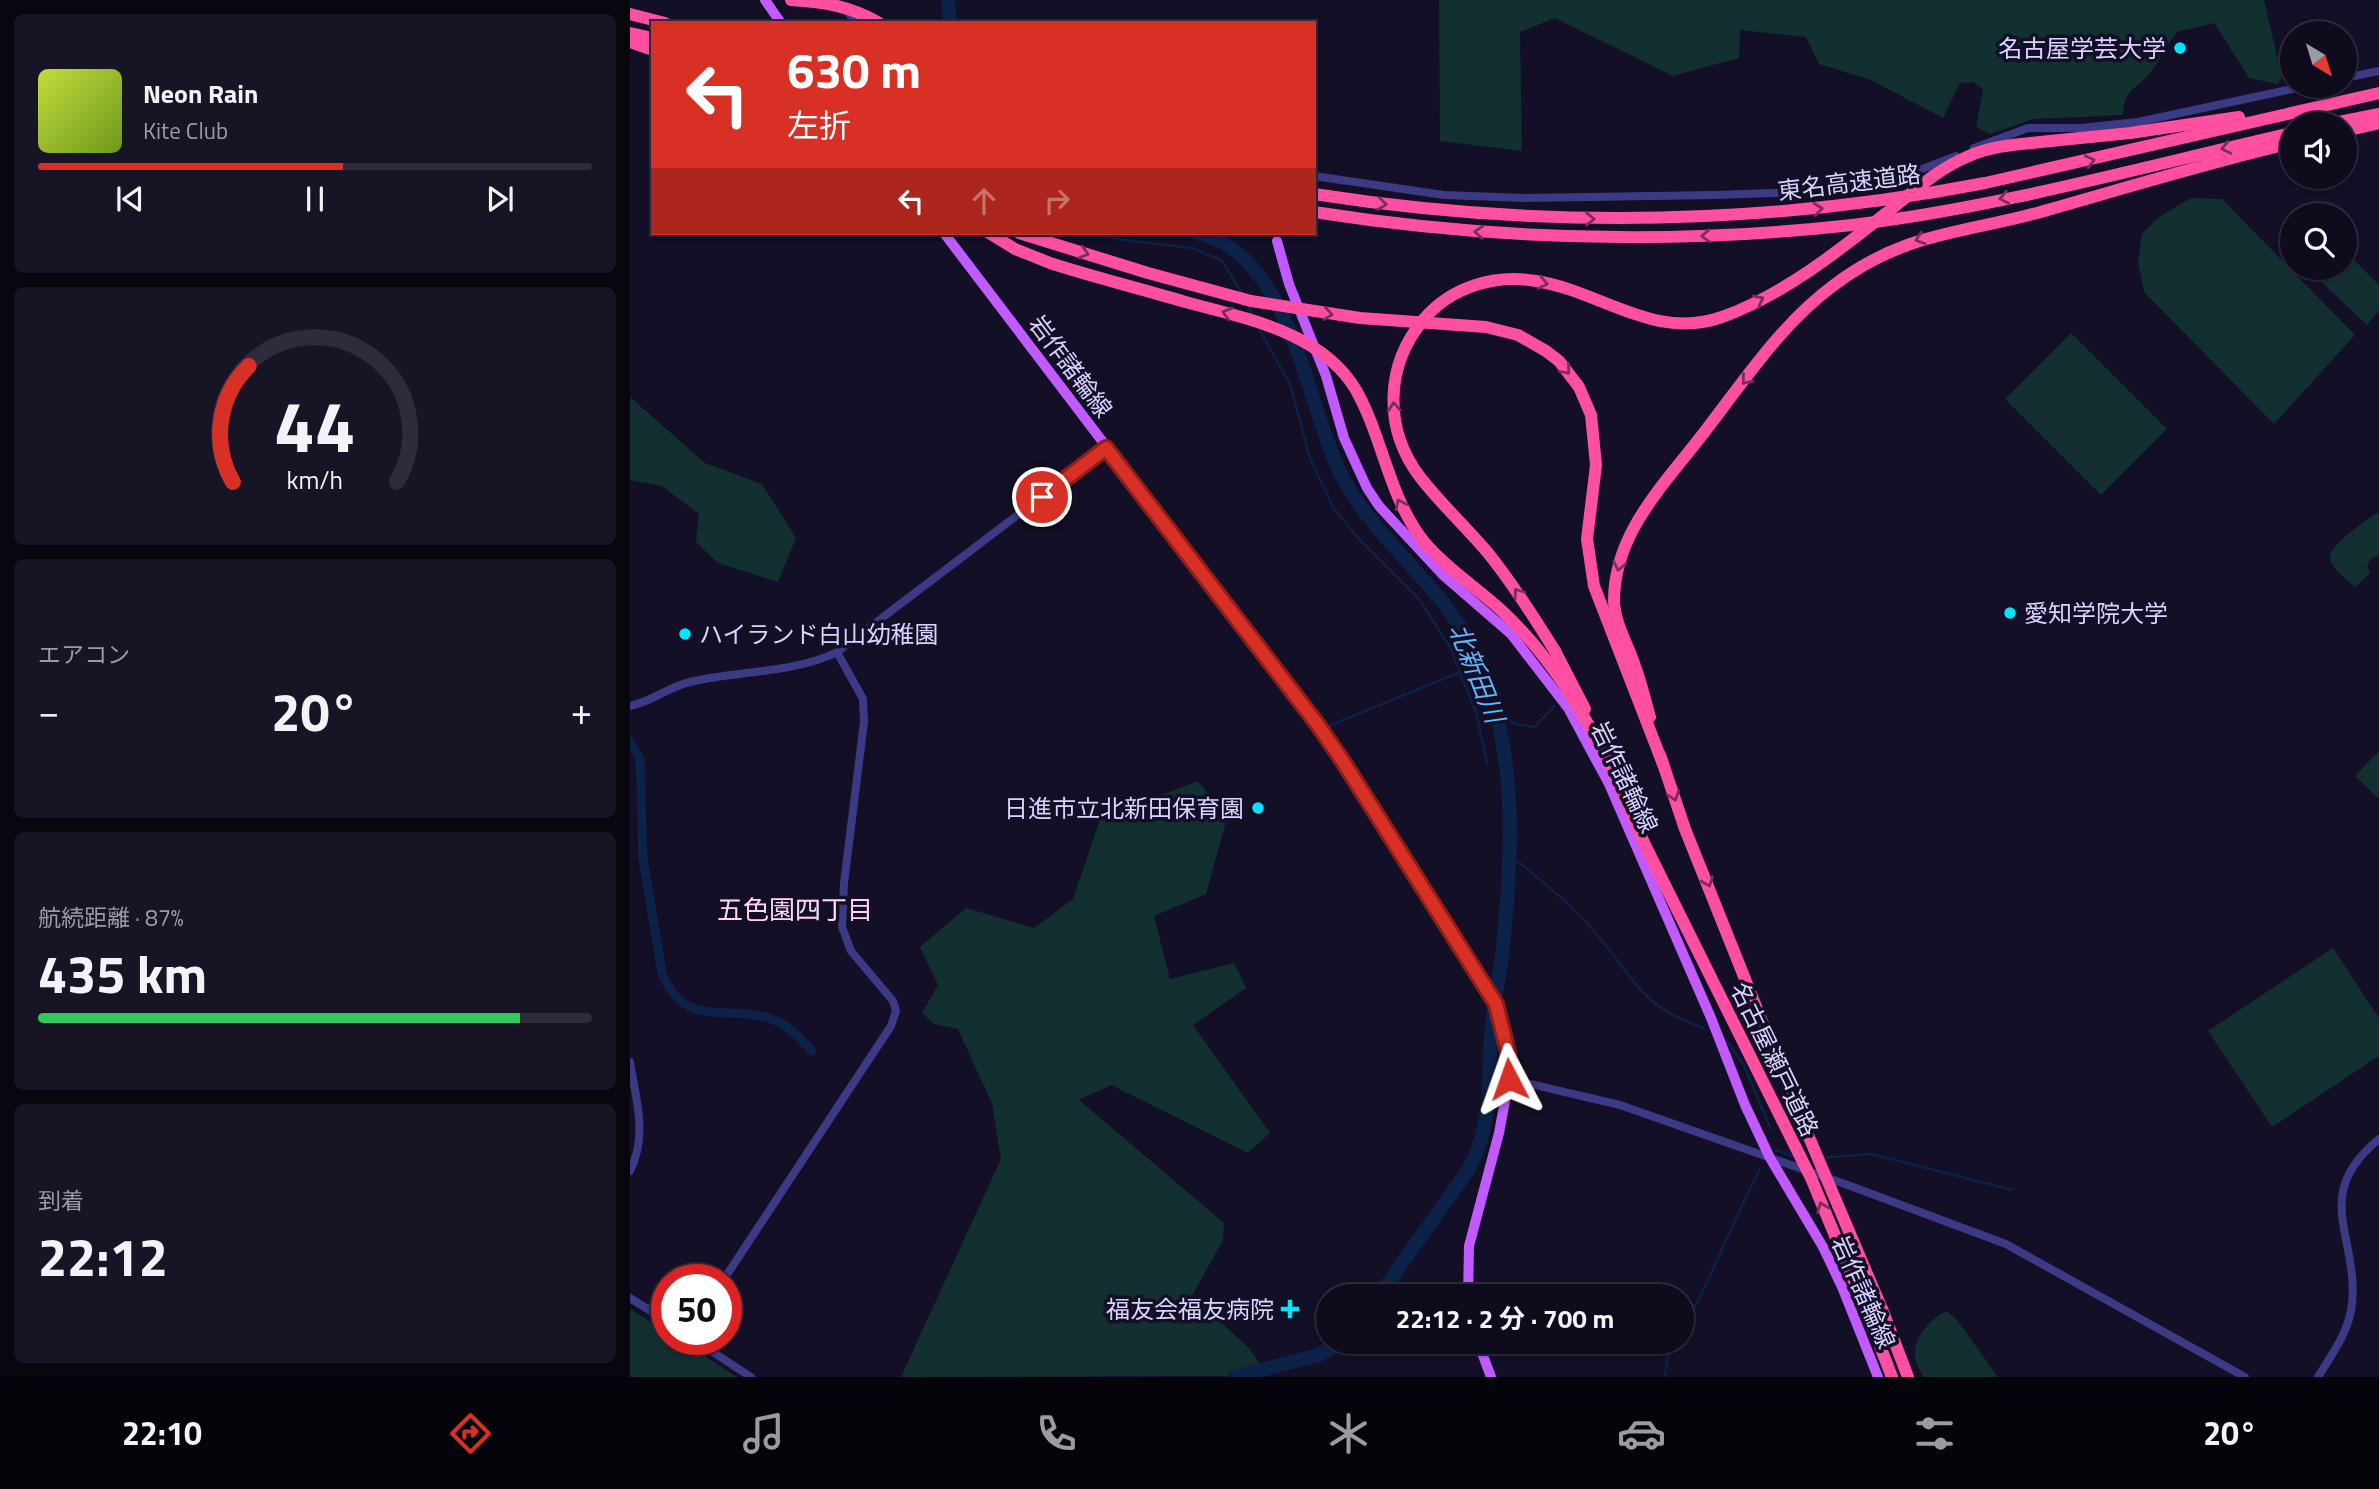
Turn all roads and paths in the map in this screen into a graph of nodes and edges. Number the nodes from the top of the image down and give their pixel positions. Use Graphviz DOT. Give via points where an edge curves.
graph roads {
  1 [pos="765,0"];
  2 [pos="791,0"];
  3 [pos="834,0"];
  4 [pos="630,14"];
  5 [pos="657,21"];
  6 [pos="780,21"];
  7 [pos="854,21"];
  8 [pos="876,21"];
  9 [pos="630,33"];
  10 [pos="651,38"];
  11 [pos="630,42"];
  12 [pos="651,49"];
  13 [pos="2379,71"];
  14 [pos="2357,76"];
  15 [pos="2379,91"];
  16 [pos="2280,92"];
  17 [pos="2379,114"];
  18 [pos="2357,118"];
  19 [pos="2379,123"];
  20 [pos="2357,128"];
  21 [pos="2280,135"];
  22 [pos="2280,146"];
  23 [pos="1316,176"];
  24 [pos="1316,194"];
  25 [pos="1316,212"];
  26 [pos="946,235"];
  27 [pos="992,235"];
  28 [pos="1024,235"];
  29 [pos="1277,241"];
  30 [pos="1106,448"];
  31 [pos="837,652"];
  32 [pos="630,706"];
  33 [pos="1610,764"];
  34 [pos="1663,764"];
  35 [pos="630,1062"];
  36 [pos="1509,1079"];
  37 [pos="2379,1139"];
  38 [pos="1770,1158"];
  39 [pos="630,1171"];
  40 [pos="734,1264"];
  41 [pos="1468,1284"];
  42 [pos="630,1298"];
  43 [pos="651,1311"];
  44 [pos="1482,1354"];
  45 [pos="717,1355"];
  46 [pos="751,1377"];
  47 [pos="1491,1377"];
  48 [pos="1878,1377"];
  49 [pos="1892,1377"];
  50 [pos="1908,1377"];
  51 [pos="2245,1377"];
  52 [pos="2318,1377"];
  1 -- 6 [label="main road"];
  2 -- 8 [label="highway, bridge" via="834,4"];
  3 -- 7 [label="street"];
  4 -- 5 [label="highway"];
  9 -- 10 [label="highway"];
  11 -- 12 [label="highway"];
  13 -- 14 [label="street"];
  24 -- 15 [label="highway, 東名高速道路, one-way" via="1447,212 1574,219 1775,213 1984,183"];
  33 -- 15 [label="highway, one-way, bridge" via="1570,678 1533,615 1500,569 1419,476 1396,426 1395,373 1408,341 1442,302 1471,286 1502,279 1551,284 1660,322 1690,324 1722,317 1820,262 1953,163 1995,147 2227,119"];
  16 -- 23 [label="street" via="2138,122 2028,128 1899,178 1799,191 1525,198 1444,195"];
  17 -- 18 [label="highway"];
  19 -- 20 [label="highway"];
  21 -- 25 [label="highway, 東名高速道路, one-way" via="1957,207 1855,225 1775,232 1546,236 1417,227"];
  22 -- 34 [label="highway, one-way, bridge" via="2011,220 1923,238 1868,262 1808,307 1660,488 1621,554 1615,586 1616,621 1636,667"];
  26 -- 30 [label="main road, 岩作諸輪線"];
  33 -- 27 [label="highway, one-way, bridge" via="1547,660 1516,624 1416,531 1394,490 1355,390 1325,356 1294,337 1246,318 1049,263"];
  28 -- 34 [label="highway, one-way, bridge" via="1251,301 1360,318 1486,327 1518,335 1559,361 1579,387 1591,415 1596,465 1587,539 1594,586"];
  29 -- 38 [label="main road, 岩作諸輪線" via="1356,468 1387,515 1444,576 1511,634 1568,708 1609,784"];
  30 -- 31 [label="street"];
  30 -- 36 [label="main road, 岩作諸輪線" via="1344,763 1496,1004 1508,1052"];
  31 -- 32 [label="street" via="803,663 682,684"];
  31 -- 40 [label="street" via="863,699 864,722 842,926 851,951 893,1001 896,1011 891,1026"];
  49 -- 33 [label="highway, 名古屋瀬戸道路, one-way, bridge" via="1811,1178 1645,845"];
  34 -- 50 [label="highway, 名古屋瀬戸道路, one-way, bridge" via="1763,1027"];
  35 -- 39 [label="street" via="641,1137"];
  36 -- 38 [label="street" via="1620,1105"];
  36 -- 41 [label="main road, 岩作諸輪線" via="1469,1246"];
  37 -- 52 [label="street" via="2359,1157 2341,1202 2352,1304 2344,1334"];
  38 -- 48 [label="main road, 岩作諸輪線" via="1823,1247"];
  38 -- 51 [label="street" via="2006,1244"];
  42 -- 43 [label="street"];
  44 -- 47 [label="main road"];
  45 -- 46 [label="street"];
}
